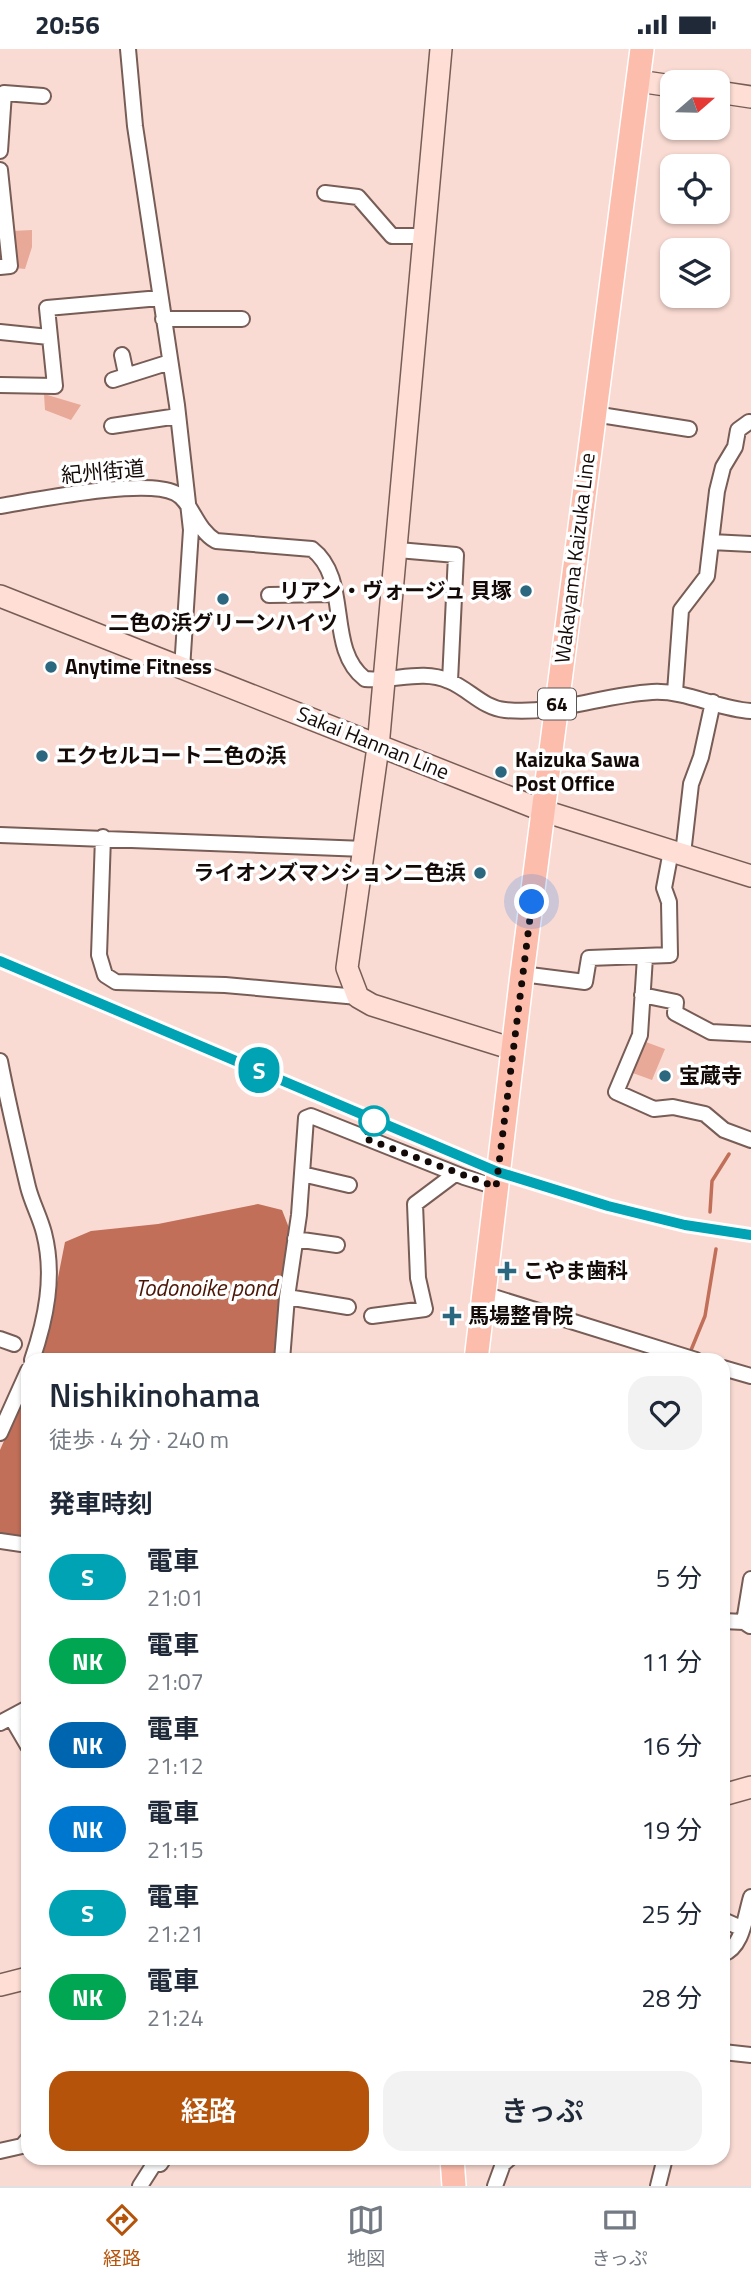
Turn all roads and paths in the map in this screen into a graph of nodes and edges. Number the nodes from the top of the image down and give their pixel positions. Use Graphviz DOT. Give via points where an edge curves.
graph roads {
  1 [pos="128,49"];
  2 [pos="442,49"];
  3 [pos="642,49"];
  4 [pos="638,81"];
  5 [pos="660,84"];
  6 [pos="730,94"];
  7 [pos="43,96"];
  8 [pos="751,97"];
  9 [pos="0,151"];
  10 [pos="0,170"];
  11 [pos="325,193"];
  12 [pos="424,236"];
  13 [pos="0,267"];
  14 [pos="160,298"];
  15 [pos="163,319"];
  16 [pos="242,319"];
  17 [pos="0,332"];
  18 [pos="49,337"];
  19 [pos="121,355"];
  20 [pos="170,362"];
  21 [pos="0,385"];
  22 [pos="594,414"];
  23 [pos="178,416"];
  24 [pos="750,419"];
  25 [pos="112,426"];
  26 [pos="689,429"];
  27 [pos="0,506"];
  28 [pos="189,510"];
  29 [pos="711,542"];
  30 [pos="751,544"];
  31 [pos="398,550"];
  32 [pos="334,594"];
  33 [pos="269,595"];
  34 [pos="0,596"];
  35 [pos="182,669"];
  36 [pos="383,678"];
  37 [pos="450,681"];
  38 [pos="675,692"];
  39 [pos="713,702"];
  40 [pos="556,710"];
  41 [pos="751,711"];
  42 [pos="378,747"];
  43 [pos="544,811"];
  44 [pos="0,835"];
  45 [pos="103,837"];
  46 [pos="365,849"];
  47 [pos="677,853"];
  48 [pos="751,876"];
  49 [pos="645,957"];
  50 [pos="522,974"];
  51 [pos="642,995"];
  52 [pos="358,996"];
  53 [pos="751,1034"];
  54 [pos="513,1049"];
  55 [pos="0,1061"];
  56 [pos="751,1140"];
  57 [pos="302,1174"];
  58 [pos="455,1174"];
  59 [pos="349,1185"];
  60 [pos="496,1187"];
  61 [pos="295,1239"];
  62 [pos="337,1245"];
  63 [pos="484,1294"];
  64 [pos="287,1297"];
  65 [pos="348,1307"];
  66 [pos="372,1316"];
  67 [pos="0,1339"];
  68 [pos="15,1344"];
  69 [pos="34,1353"];
  70 [pos="283,1353"];
  71 [pos="477,1353"];
  72 [pos="674,1353"];
  73 [pos="730,1370"];
  74 [pos="751,1377"];
  75 [pos="21,1386"];
  76 [pos="0,1433"];
  77 [pos="0,1541"];
  78 [pos="21,1544"];
  79 [pos="751,1579"];
  80 [pos="730,1622"];
  81 [pos="748,1624"];
  82 [pos="21,1712"];
  83 [pos="5,1720"];
  84 [pos="21,1738"];
  85 [pos="751,1787"];
  86 [pos="730,1793"];
  87 [pos="751,1897"];
  88 [pos="730,1923"];
  89 [pos="741,1928"];
  90 [pos="730,1951"];
  91 [pos="21,1980"];
  92 [pos="0,1985"];
  93 [pos="730,2053"];
  94 [pos="751,2055"];
  95 [pos="21,2146"];
  96 [pos="0,2151"];
  97 [pos="153,2165"];
  98 [pos="452,2165"];
  99 [pos="503,2165"];
  100 [pos="663,2165"];
  101 [pos="140,2186"];
  102 [pos="454,2186"];
  103 [pos="495,2186"];
  104 [pos="658,2186"];
  1 -- 14 [label="street"];
  2 -- 12 [label="street"];
  3 -- 4 [label="main road, Wakayama Kaizuka Line / 64"];
  4 -- 5 [label="street"];
  4 -- 22 [label="main road, Wakayama Kaizuka Line / 64"];
  6 -- 8 [label="street"];
  7 -- 9 [label="street" via="4,93"];
  10 -- 13 [label="street" via="10,266"];
  11 -- 12 [label="street" via="358,197 391,236"];
  12 -- 31 [label="street"];
  14 -- 15 [label="street"];
  14 -- 18 [label="street" via="47,308"];
  15 -- 16 [label="street"];
  15 -- 20 [label="street"];
  17 -- 18 [label="street"];
  18 -- 21 [label="street" via="55,386"];
  19 -- 20 [label="street" via="120,377"];
  20 -- 23 [label="street"];
  22 -- 26 [label="street"];
  22 -- 40 [label="main road, Wakayama Kaizuka Line / 64"];
  23 -- 25 [label="street"];
  23 -- 28 [label="street"];
  24 -- 29 [label="street" via="738,430 719,480"];
  27 -- 28 [label="street, 紀州街道" via="161,488 177,493"];
  28 -- 32 [label="street, 紀州街道" via="205,535 216,541 313,549 325,561"];
  28 -- 35 [label="street"];
  29 -- 30 [label="street"];
  29 -- 38 [label="street" via="707,576 681,610"];
  31 -- 36 [label="street"];
  31 -- 37 [label="street" via="456,555"];
  32 -- 33 [label="street"];
  32 -- 36 [label="street, 紀州街道" via="350,663 365,679"];
  34 -- 35 [label="street, Sakai Hannan Line"];
  35 -- 42 [label="street, Sakai Hannan Line"];
  36 -- 37 [label="street, 紀州街道" via="432,676"];
  36 -- 42 [label="street"];
  37 -- 40 [label="street, 紀州街道" via="494,708"];
  38 -- 39 [label="street, 紀州街道"];
  38 -- 40 [label="street, 紀州街道" via="603,699"];
  39 -- 41 [label="street, 紀州街道"];
  39 -- 47 [label="street"];
  40 -- 43 [label="main road, Wakayama Kaizuka Line / 64"];
  42 -- 43 [label="street, Sakai Hannan Line"];
  42 -- 46 [label="street"];
  43 -- 47 [label="street, Sakai Hannan Line"];
  43 -- 50 [label="main road, Wakayama Kaizuka Line / 64"];
  44 -- 45 [label="street"];
  45 -- 46 [label="street"];
  45 -- 52 [label="street" via="99,955 105,975 116,982"];
  46 -- 52 [label="street" via="347,968"];
  47 -- 48 [label="street, Sakai Hannan Line"];
  47 -- 49 [label="street" via="664,888 669,902 670,955"];
  49 -- 50 [label="street" via="589,958 585,982"];
  49 -- 51 [label="street"];
  50 -- 54 [label="main road, Wakayama Kaizuka Line / 64"];
  51 -- 53 [label="street" via="676,1002 675,1013 710,1032"];
  51 -- 56 [label="street" via="640,1035 616,1092 654,1109 673,1107 705,1114 724,1130"];
  52 -- 54 [label="street" via="372,1005"];
  54 -- 60 [label="main road, Wakayama Kaizuka Line / 64"];
  55 -- 69 [label="street" via="48,1260 49,1290"];
  57 -- 58 [label="street" via="306,1118 310,1116"];
  57 -- 59 [label="street"];
  57 -- 61 [label="street"];
  58 -- 60 [label="street"];
  58 -- 66 [label="street" via="415,1204 418,1278 425,1309"];
  60 -- 63 [label="main road, Wakayama Kaizuka Line / 64"];
  61 -- 62 [label="street"];
  61 -- 64 [label="street"];
  63 -- 71 [label="main road, Wakayama Kaizuka Line / 64"];
  63 -- 72 [label="street"];
  64 -- 65 [label="street"];
  64 -- 70 [label="street"];
  67 -- 68 [label="street"];
  73 -- 74 [label="street"];
  75 -- 76 [label="street"];
  77 -- 78 [label="street"];
  79 -- 81 [label="street"];
  80 -- 81 [label="street"];
  82 -- 83 [label="street"];
  83 -- 84 [label="street"];
  85 -- 86 [label="street"];
  87 -- 89 [label="street"];
  88 -- 89 [label="street"];
  89 -- 90 [label="street"];
  91 -- 92 [label="street"];
  93 -- 94 [label="street"];
  95 -- 96 [label="street"];
  97 -- 101 [label="street"];
  98 -- 102 [label="main road"];
  99 -- 103 [label="street"];
  100 -- 104 [label="street"];
}
